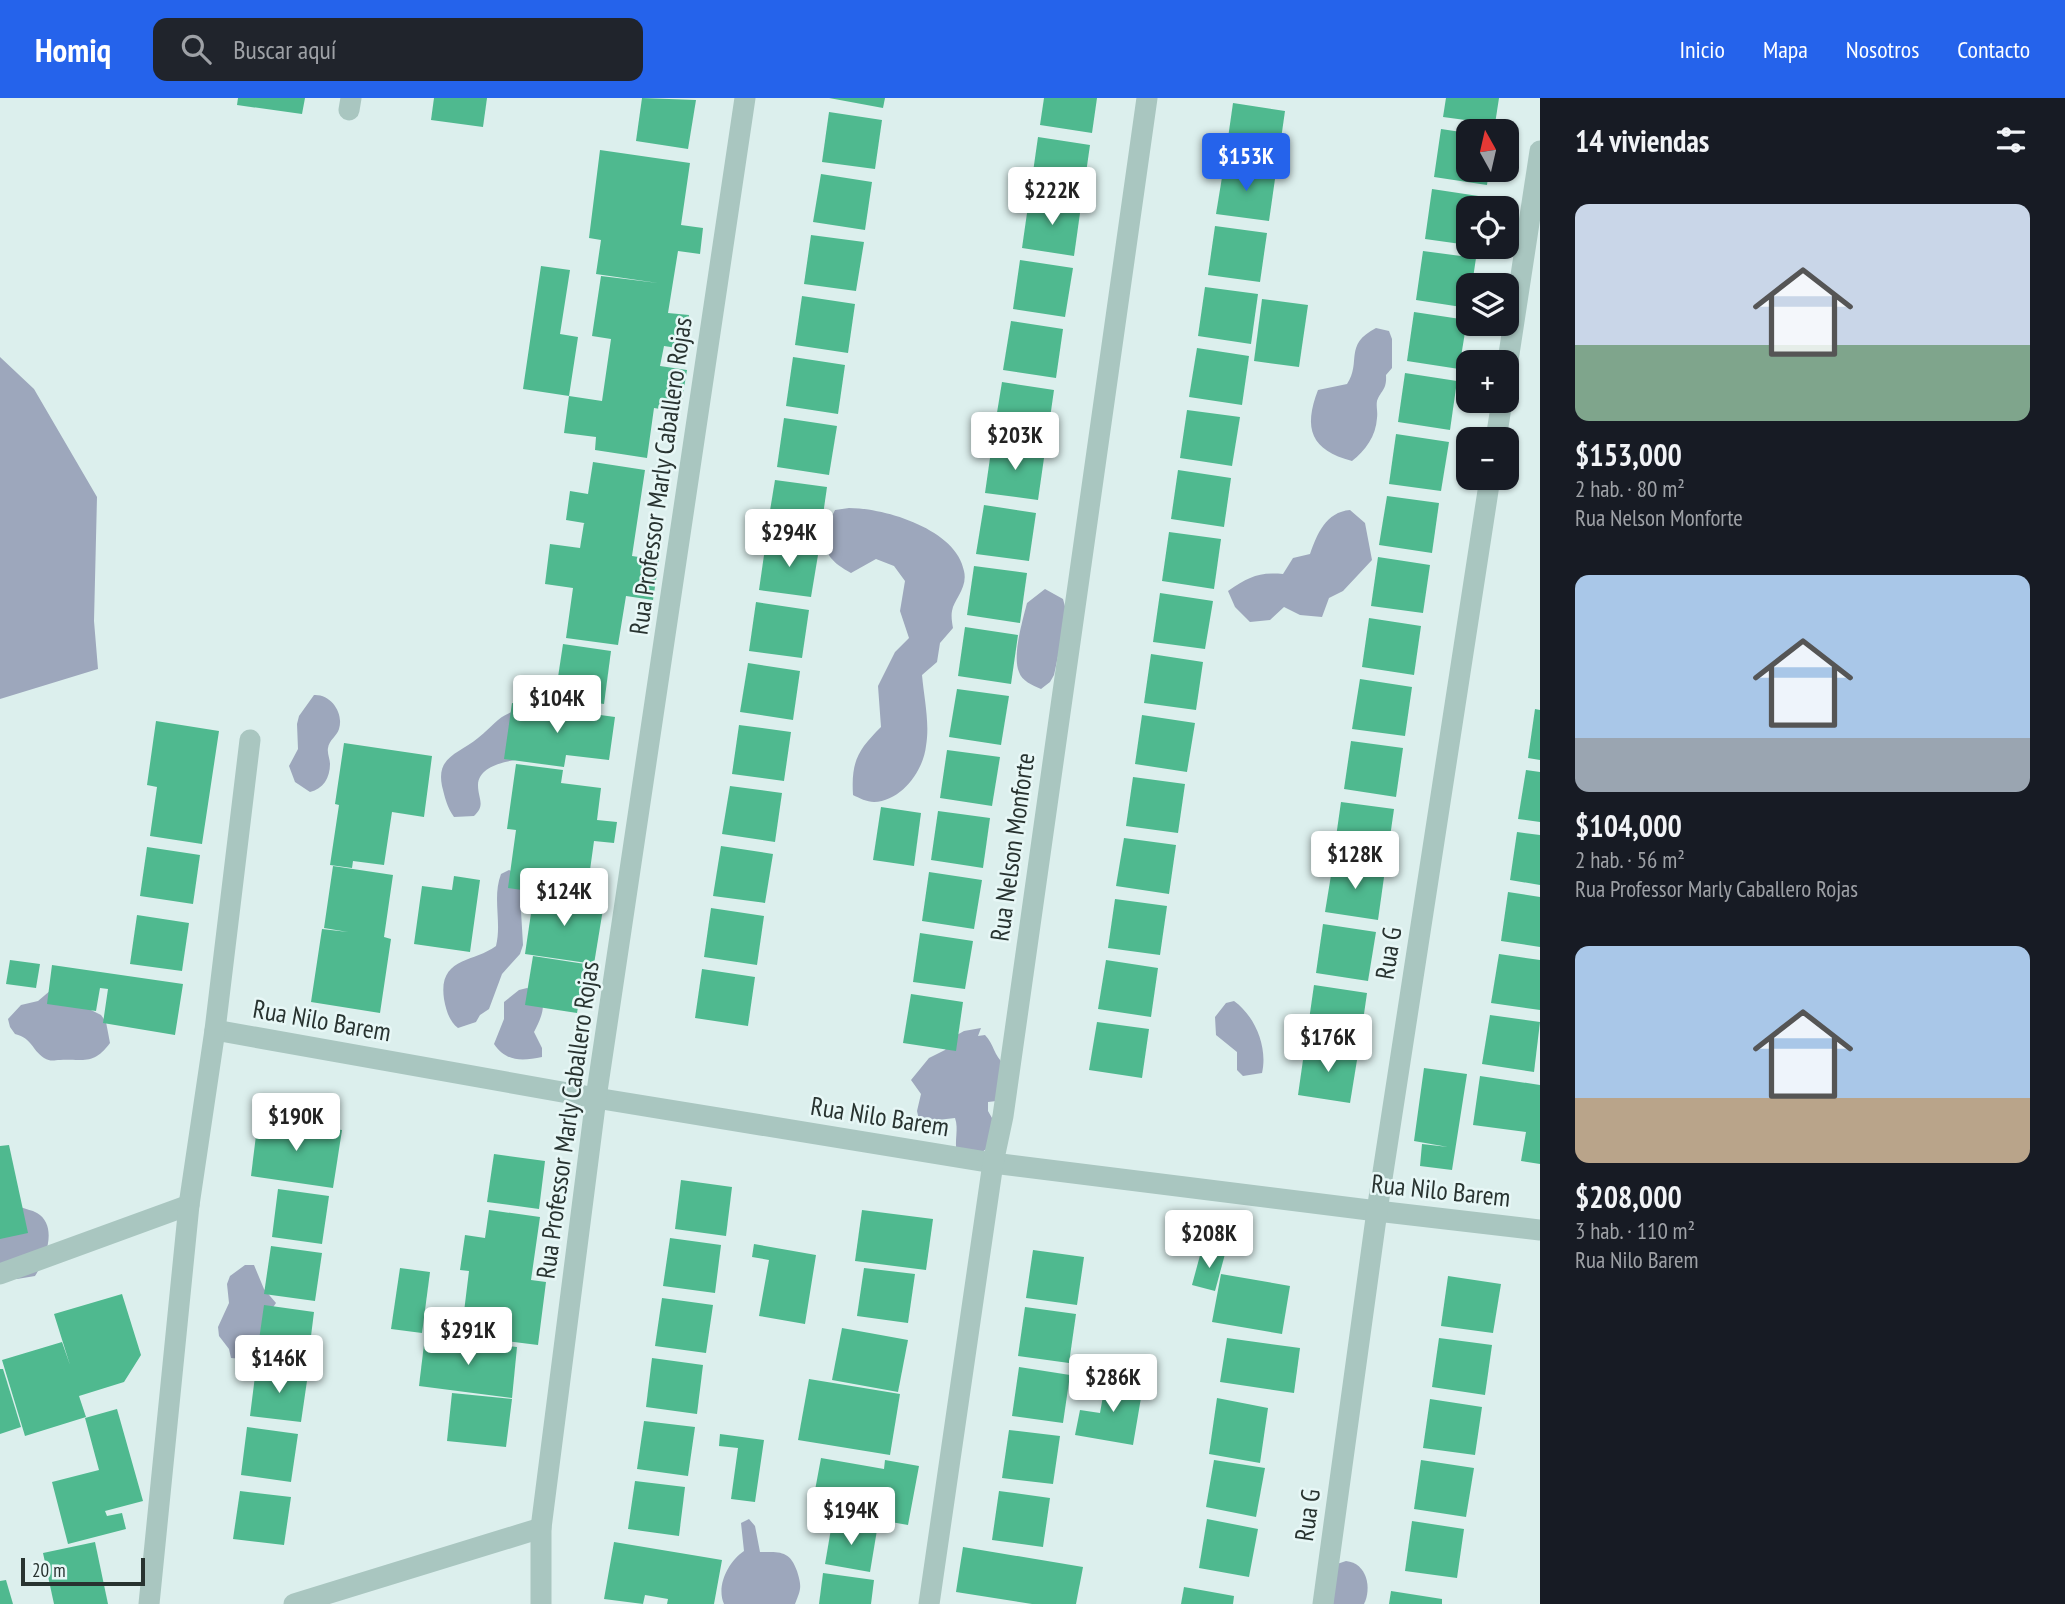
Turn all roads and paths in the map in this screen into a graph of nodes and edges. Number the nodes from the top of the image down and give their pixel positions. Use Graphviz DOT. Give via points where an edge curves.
graph roads {
  1 [pos="745,98"];
  2 [pos="1147,98"];
  3 [pos="1540,151"];
  4 [pos="1510,350"];
  5 [pos="1488,490"];
  6 [pos="250,740"];
  7 [pos="215,1030"];
  8 [pos="596,1098"];
  9 [pos="993,1163"];
  10 [pos="188,1205"];
  11 [pos="1377,1212"];
  12 [pos="1540,1230"];
  13 [pos="0,1274"];
  14 [pos="541,1528"];
  15 [pos="149,1604"];
  16 [pos="294,1604"];
  17 [pos="541,1604"];
  18 [pos="929,1604"];
  19 [pos="1323,1604"];
  1 -- 8 [label="street, Rua Professor Marly Caballero Rojas"];
  2 -- 9 [label="street, Rua Nelson Monforte"];
  3 -- 4 [label="street"];
  5 -- 11 [label="street, Rua G"];
  6 -- 7 [label="street"];
  7 -- 8 [label="street, Rua Nilo Barem"];
  7 -- 10 [label="street"];
  8 -- 9 [label="street, Rua Nilo Barem"];
  8 -- 14 [label="street, Rua Professor Marly Caballero Rojas"];
  9 -- 11 [label="street, Rua Nilo Barem"];
  9 -- 18 [label="street, Rua Nelson Monforte"];
  10 -- 13 [label="street"];
  10 -- 15 [label="street"];
  11 -- 12 [label="street, Rua Nilo Barem"];
  11 -- 19 [label="street, Rua G"];
  14 -- 16 [label="street"];
  14 -- 17 [label="street, Rua Professor Marly Caballero Rojas"];
}
